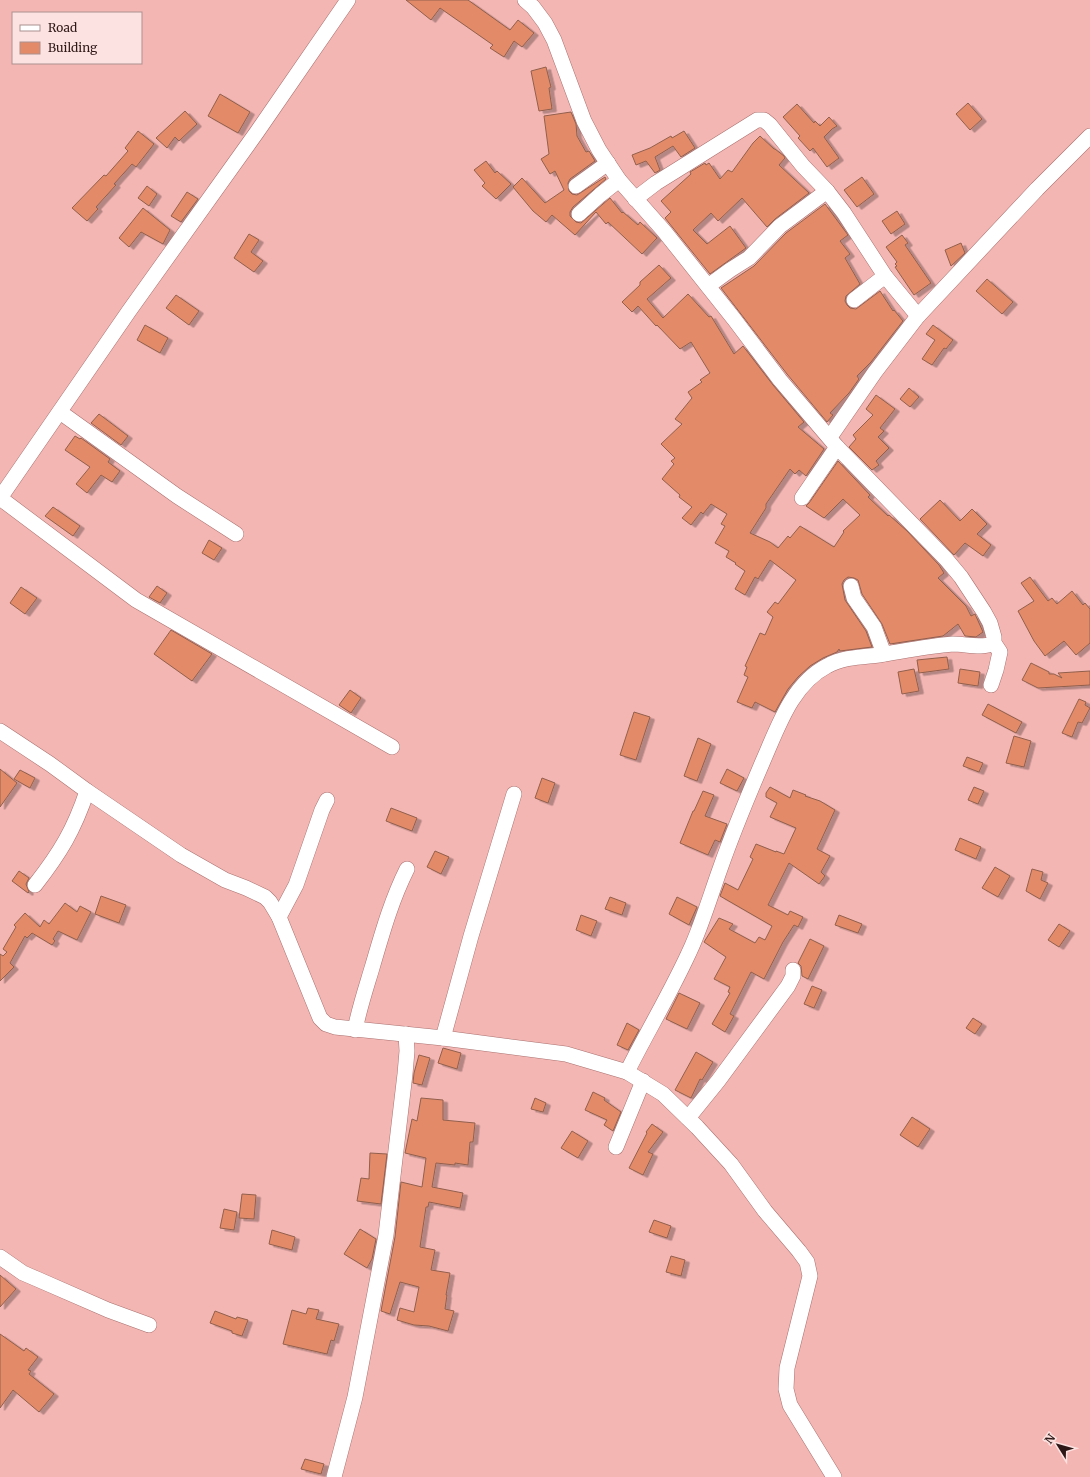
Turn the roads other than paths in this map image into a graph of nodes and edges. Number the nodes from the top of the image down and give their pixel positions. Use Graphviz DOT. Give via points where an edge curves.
graph roads {
  1 [pos="348,0"];
  2 [pos="525,0"];
  3 [pos="1090,136"];
  4 [pos="608,163"];
  5 [pos="619,180"];
  6 [pos="576,186"];
  7 [pos="827,191"];
  8 [pos="635,199"];
  9 [pos="579,214"];
  10 [pos="885,276"];
  11 [pos="708,286"];
  12 [pos="854,300"];
  13 [pos="918,316"];
  14 [pos="60,412"];
  15 [pos="833,442"];
  16 [pos="0,498"];
  17 [pos="802,498"];
  18 [pos="236,534"];
  19 [pos="851,586"];
  20 [pos="994,642"];
  21 [pos="884,654"];
  22 [pos="991,685"];
  23 [pos="0,731"];
  24 [pos="392,747"];
  25 [pos="87,792"];
  26 [pos="514,794"];
  27 [pos="327,800"];
  28 [pos="407,869"];
  29 [pos="35,885"];
  30 [pos="279,917"];
  31 [pos="793,970"];
  32 [pos="355,1030"];
  33 [pos="406,1034"];
  34 [pos="443,1038"];
  35 [pos="627,1072"];
  36 [pos="643,1081"];
  37 [pos="688,1118"];
  38 [pos="616,1147"];
  39 [pos="0,1257"];
  40 [pos="149,1325"];
  41 [pos="334,1477"];
  42 [pos="834,1477"];
  1 -- 14 [label="street"];
  2 -- 4 [label="street" via="545,23 554,40 584,121"];
  3 -- 13 [label="street"];
  4 -- 5 [label="street"];
  4 -- 6 [label="street"];
  5 -- 8 [label="street"];
  5 -- 9 [label="street"];
  7 -- 8 [label="street" via="767,121 760,120 656,182"];
  7 -- 10 [label="street"];
  7 -- 11 [label="street" via="780,226 749,258"];
  8 -- 11 [label="street"];
  10 -- 12 [label="street"];
  10 -- 13 [label="street"];
  11 -- 15 [label="street" via="780,380"];
  13 -- 15 [label="street" via="875,372"];
  14 -- 16 [label="street"];
  14 -- 18 [label="street" via="177,496"];
  15 -- 17 [label="street"];
  15 -- 20 [label="street" via="960,577 984,612"];
  16 -- 24 [label="street" via="136,600"];
  19 -- 21 [label="street" via="854,598 874,627"];
  20 -- 21 [label="street" via="986,645 929,646"];
  20 -- 22 [label="street" via="1000,656"];
  21 -- 35 [label="street" via="844,659 822,668 807,681 787,709 739,815 692,946"];
  23 -- 25 [label="street"];
  25 -- 29 [label="street" via="67,840"];
  25 -- 30 [label="street" via="197,865 251,890 270,902"];
  26 -- 34 [label="street"];
  27 -- 30 [label="street" via="296,885"];
  28 -- 32 [label="street" via="397,889 380,939"];
  30 -- 32 [label="street" via="320,1018 335,1028"];
  31 -- 37 [label="street" via="788,986"];
  32 -- 33 [label="street"];
  33 -- 34 [label="street"];
  33 -- 41 [label="street" via="406,1067 386,1235 355,1398"];
  34 -- 35 [label="street" via="566,1054"];
  35 -- 36 [label="street"];
  36 -- 37 [label="street" via="663,1094"];
  36 -- 38 [label="street"];
  37 -- 42 [label="street" via="731,1164 806,1262 810,1276 787,1368 786,1389 790,1405"];
  39 -- 40 [label="street" via="23,1273 44,1283"];
}
